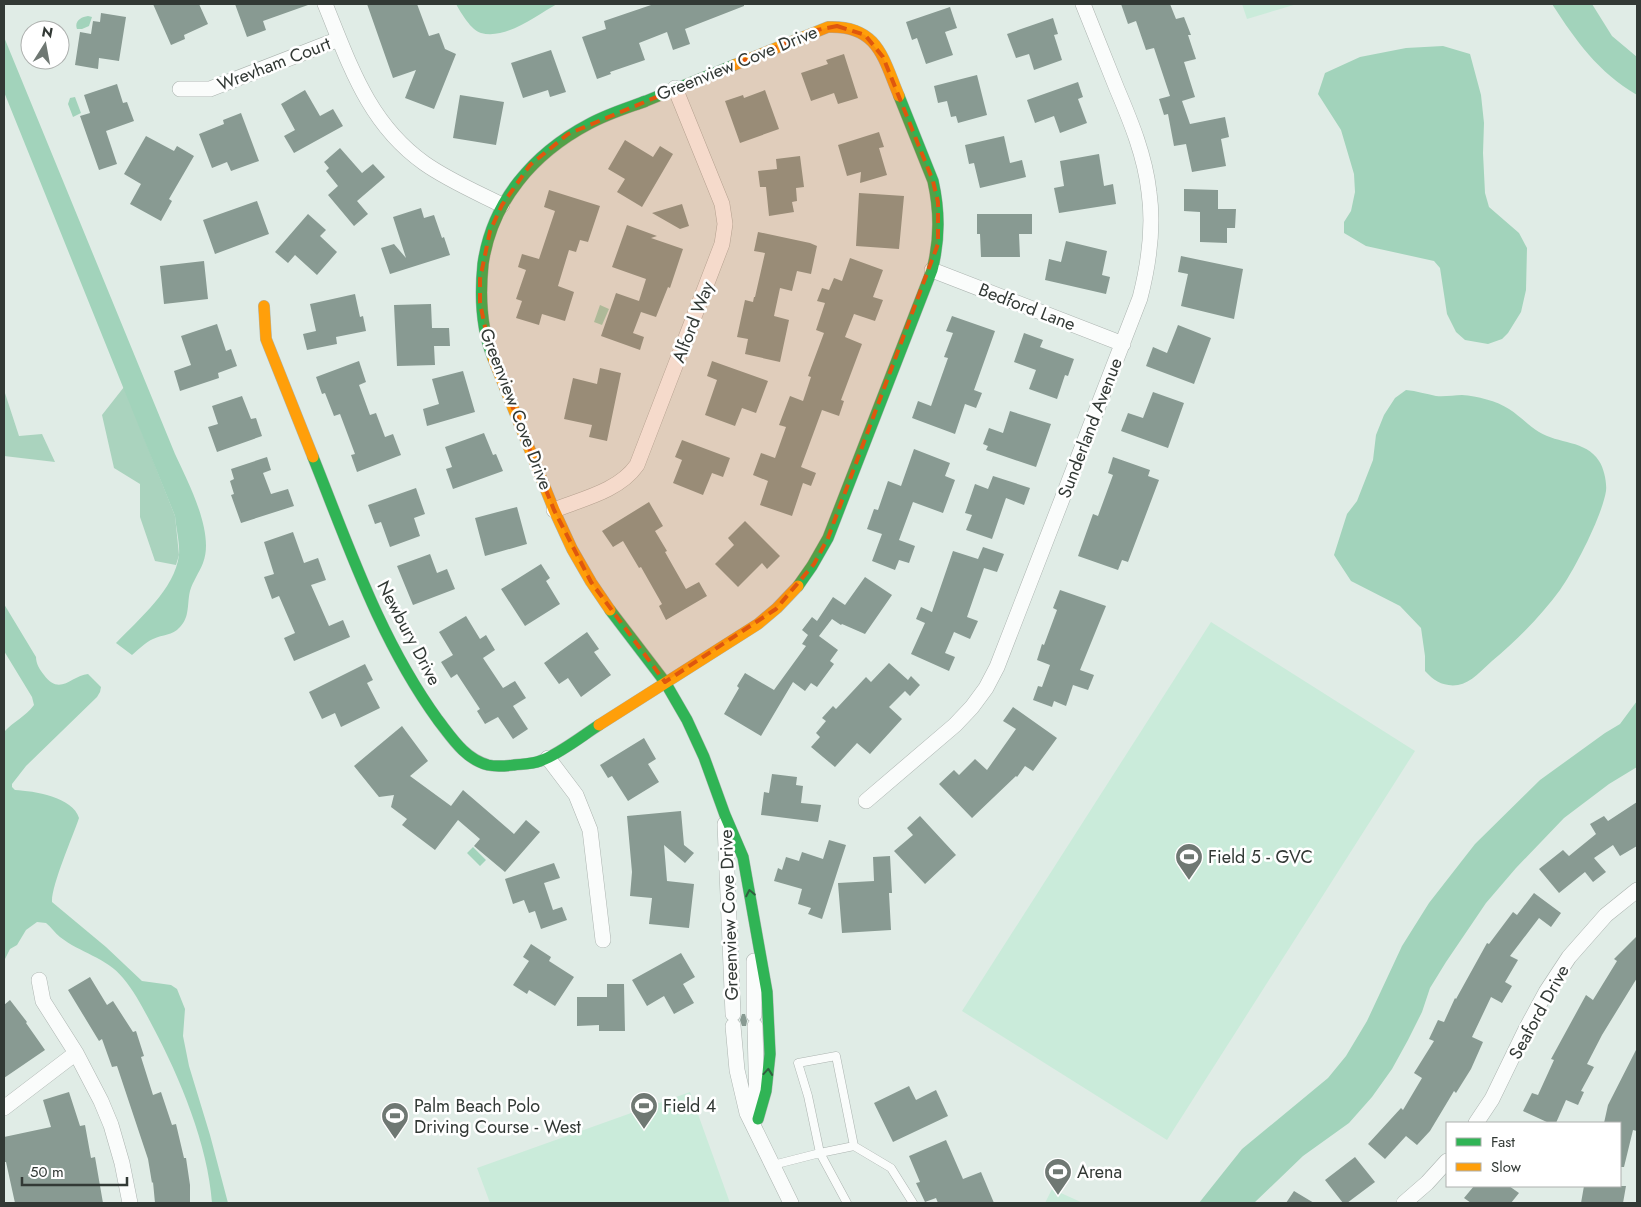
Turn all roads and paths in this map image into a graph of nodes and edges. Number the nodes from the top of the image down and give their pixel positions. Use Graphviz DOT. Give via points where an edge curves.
graph roads {
  1 [pos="325,4"];
  2 [pos="1082,4"];
  3 [pos="339,38"];
  4 [pos="675,88"];
  5 [pos="180,89"];
  6 [pos="502,205"];
  7 [pos="932,270"];
  8 [pos="264,306"];
  9 [pos="1123,344"];
  10 [pos="554,510"];
  11 [pos="665,682"];
  12 [pos="548,758"];
  13 [pos="866,801"];
  14 [pos="725,815"];
  15 [pos="1637,890"];
  16 [pos="754,912"];
  17 [pos="602,940"];
  18 [pos="39,980"];
  19 [pos="76,1053"];
  20 [pos="4,1108"];
  21 [pos="758,1119"];
  22 [pos="1477,1122"];
  23 [pos="762,1143"];
  24 [pos="854,1146"];
  25 [pos="820,1153"];
  26 [pos="1446,1162"];
  27 [pos="773,1165"];
  28 [pos="1407,1202"];
  29 [pos="130,1203"];
  30 [pos="791,1203"];
  31 [pos="847,1203"];
  32 [pos="913,1203"];
  1 -- 3 [label="street"];
  2 -- 9 [label="street, Sunderland Avenue" via="1132,126 1149,191 1150,245 1145,277"];
  3 -- 5 [label="street, Wrevham Court" via="210,89"];
  3 -- 6 [label="street" via="372,110 387,130 425,163"];
  4 -- 6 [label="street, Greenview Cove Drive" via="568,134 530,165"];
  4 -- 7 [label="street, Greenview Cove Drive" via="828,27 847,28 865,35 883,57 934,181 940,223"];
  4 -- 10 [label="street, Alford Way" via="722,204 725,224 722,244 637,465 631,474 613,486"];
  6 -- 10 [label="street, Greenview Cove Drive" via="490,231 480,279 484,328 490,351"];
  7 -- 9 [label="street, Bedford Lane"];
  7 -- 11 [label="street, Greenview Cove Drive" via="828,538 814,564 776,609"];
  8 -- 12 [label="street, Newbury Drive" via="266,339 372,603 414,685 455,743 472,758 504,768 538,763"];
  9 -- 13 [label="street, Sunderland Avenue" via="986,688 955,725"];
  10 -- 11 [label="street, Greenview Cove Drive" via="591,582"];
  11 -- 12 [label="street, Newbury Drive"];
  11 -- 14 [label="street, Greenview Cove Drive" via="704,757"];
  12 -- 17 [label="street" via="576,795 590,830"];
  16 -- 14 [label="street, Greenview Cove Drive, one-way" via="743,858"];
  14 -- 23 [label="street, Greenview Cove Drive" via="738,1070 747,1113"];
  15 -- 22 [label="street, Seaford Drive" via="1606,915 1570,957 1546,992"];
  16 -- 21 [label="street, Greenview Cove Drive" via="755,1102"];
  21 -- 16 [label="street, Greenview Cove Drive, one-way" via="766,1091 770,1054 767,992"];
  18 -- 19 [label="street" via="43,1001"];
  19 -- 20 [label="street"];
  19 -- 29 [label="street" via="111,1125"];
  21 -- 23 [label="street, Greenview Cove Drive"];
  23 -- 27 [label="street, Greenview Cove Drive"];
  24 -- 25 [label="lane"];
  24 -- 25 [label="lane" via="836,1056 798,1063"];
  24 -- 32 [label="lane" via="891,1168"];
  25 -- 27 [label="lane"];
  25 -- 31 [label="lane"];
  26 -- 28 [label="street"];
  27 -- 30 [label="street, Greenview Cove Drive"];
}
